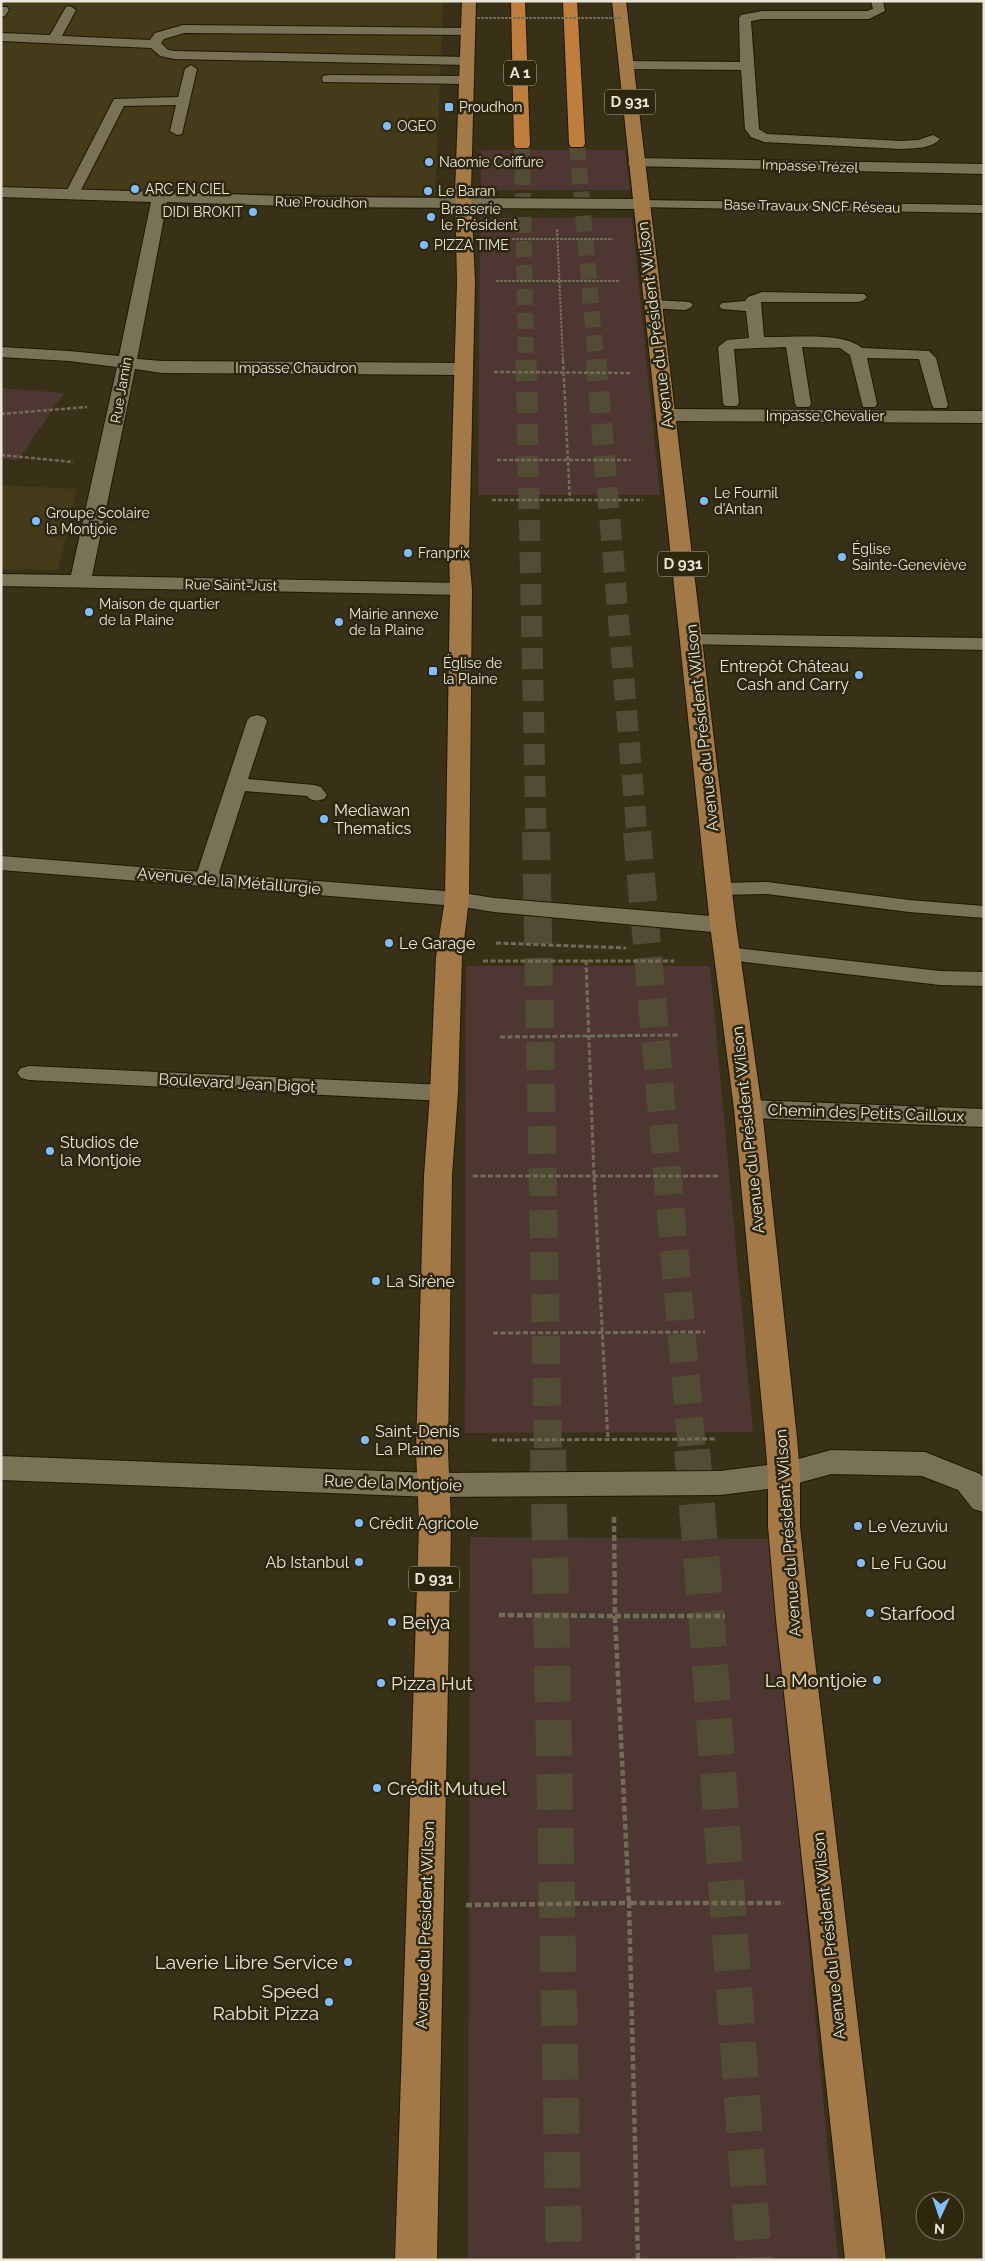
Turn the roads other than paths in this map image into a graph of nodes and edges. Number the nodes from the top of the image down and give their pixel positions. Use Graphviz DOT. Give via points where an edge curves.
graph roads {
  1 [pos="469,1"];
  2 [pos="518,1"];
  3 [pos="570,1"];
  4 [pos="619,1"];
  5 [pos="877,1"];
  6 [pos="70,10"];
  7 [pos="469,32"];
  8 [pos="1,37"];
  9 [pos="54,39"];
  10 [pos="154,44"];
  11 [pos="468,61"];
  12 [pos="627,65"];
  13 [pos="746,66"];
  14 [pos="191,68"];
  15 [pos="328,79"];
  16 [pos="468,80"];
  17 [pos="183,101"];
  18 [pos="176,131"];
  19 [pos="933,139"];
  20 [pos="577,144"];
  21 [pos="522,145"];
  22 [pos="636,163"];
  23 [pos="984,169"];
  24 [pos="1,192"];
  25 [pos="72,194"];
  26 [pos="160,198"];
  27 [pos="463,203"];
  28 [pos="640,204"];
  29 [pos="984,209"];
  30 [pos="859,297"];
  31 [pos="653,305"];
  32 [pos="684,305"];
  33 [pos="727,306"];
  34 [pos="754,306"];
  35 [pos="756,342"];
  36 [pos="793,342"];
  37 [pos="1,352"];
  38 [pos="858,353"];
  39 [pos="128,364"];
  40 [pos="464,369"];
  41 [pos="731,403"];
  42 [pos="803,404"];
  43 [pos="869,404"];
  44 [pos="940,405"];
  45 [pos="666,415"];
  46 [pos="984,417"];
  47 [pos="1,580"];
  48 [pos="80,582"];
  49 [pos="460,590"];
  50 [pos="692,640"];
  51 [pos="984,644"];
  52 [pos="257,721"];
  53 [pos="235,784"];
  54 [pos="317,795"];
  55 [pos="1,862"];
  56 [pos="206,879"];
  57 [pos="719,889"];
  58 [pos="457,899"];
  59 [pos="984,912"];
  60 [pos="725,940"];
  61 [pos="984,979"];
  62 [pos="29,1074"];
  63 [pos="444,1093"];
  64 [pos="748,1108"];
  65 [pos="984,1118"];
  66 [pos="1,1468"];
  67 [pos="784,1475"];
  68 [pos="432,1485"];
  69 [pos="984,1500"];
  70 [pos="416,2260"];
  71 [pos="866,2260"];
  1 -- 7 [label="main road, Avenue du Président Wilson / D 931"];
  2 -- 21 [label="highway, A 1"];
  3 -- 20 [label="highway"];
  4 -- 12 [label="main road, Avenue du Président Wilson / D 931"];
  5 -- 13 [label="lane" via="879,11 869,16 762,15 745,18"];
  6 -- 9 [label="lane"];
  7 -- 10 [label="lane" via="183,29 159,36"];
  7 -- 11 [label="main road, Avenue du Président Wilson / D 931"];
  8 -- 9 [label="lane"];
  9 -- 10 [label="lane"];
  10 -- 11 [label="lane" via="175,55"];
  11 -- 16 [label="main road, Avenue du Président Wilson / D 931"];
  12 -- 13 [label="lane"];
  12 -- 22 [label="main road, Avenue du Président Wilson / D 931"];
  13 -- 19 [label="lane" via="752,129 764,138 902,145"];
  14 -- 17 [label="lane"];
  15 -- 16 [label="lane"];
  16 -- 27 [label="main road, Avenue du Président Wilson / D 931"];
  17 -- 18 [label="lane"];
  17 -- 25 [label="lane" via="119,102"];
  22 -- 23 [label="street, Impasse Trézel"];
  22 -- 28 [label="main road, Avenue du Président Wilson / D 931"];
  24 -- 25 [label="street, Rue Proudhon"];
  25 -- 26 [label="street, Rue Proudhon"];
  26 -- 27 [label="street, Rue Proudhon"];
  26 -- 39 [label="street, Rue Jamin" via="132,330"];
  27 -- 28 [label="street, Rue Proudhon"];
  27 -- 40 [label="main road, Avenue du Président Wilson / D 931" via="466,282"];
  28 -- 29 [label="lane, Base Travaux SNCF Réseau"];
  28 -- 31 [label="main road, Avenue du Président Wilson / D 931"];
  30 -- 34 [label="lane" via="762,297 753,300"];
  31 -- 32 [label="lane"];
  31 -- 45 [label="main road, Avenue du Président Wilson / D 931"];
  33 -- 34 [label="lane"];
  34 -- 35 [label="lane"];
  35 -- 36 [label="lane"];
  35 -- 41 [label="lane" via="733,343 726,347"];
  36 -- 38 [label="lane" via="840,343 849,345"];
  36 -- 42 [label="lane"];
  37 -- 39 [label="street, Impasse Chaudron"];
  38 -- 43 [label="lane"];
  38 -- 44 [label="lane" via="916,353 928,358"];
  39 -- 40 [label="street, Impasse Chaudron"];
  39 -- 48 [label="street, Rue Jamin"];
  40 -- 49 [label="main road, Avenue du Président Wilson / D 931"];
  45 -- 46 [label="street, Impasse Chevalier"];
  45 -- 50 [label="main road, Avenue du Président Wilson / D 931"];
  47 -- 48 [label="street, Rue Saint-Just"];
  48 -- 49 [label="street, Rue Saint-Just"];
  49 -- 58 [label="main road, Avenue du Président Wilson / D 931"];
  50 -- 51 [label="lane"];
  50 -- 57 [label="main road, Avenue du Président Wilson / D 931"];
  52 -- 53 [label="lane"];
  53 -- 54 [label="lane" via="308,790"];
  53 -- 56 [label="lane"];
  55 -- 56 [label="street, Avenue de la Métallurgie"];
  56 -- 58 [label="street, Avenue de la Métallurgie"];
  57 -- 59 [label="lane" via="767,888"];
  57 -- 60 [label="main road, Avenue du Président Wilson / D 931"];
  58 -- 60 [label="street, Avenue de la Métallurgie"];
  58 -- 63 [label="main road, Avenue du Président Wilson / D 931" via="449,957"];
  60 -- 61 [label="lane" via="940,978"];
  60 -- 64 [label="main road, Avenue du Président Wilson / D 931"];
  62 -- 63 [label="lane, Boulevard Jean Bigot"];
  63 -- 68 [label="main road, Avenue du Président Wilson / D 931" via="438,1176"];
  64 -- 65 [label="street, Chemin des Petits Cailloux"];
  64 -- 67 [label="main road, Avenue du Président Wilson / D 931"];
  66 -- 68 [label="street, Rue de la Montjoie"];
  67 -- 68 [label="street, Rue de la Montjoie" via="720,1483"];
  67 -- 69 [label="street, Rue de la Montjoie" via="831,1462 925,1464 969,1482"];
  67 -- 71 [label="main road, Avenue du Président Wilson / D 931" via="786,1544"];
  68 -- 70 [label="main road, Avenue du Président Wilson / D 931" via="435,1525"];
}
